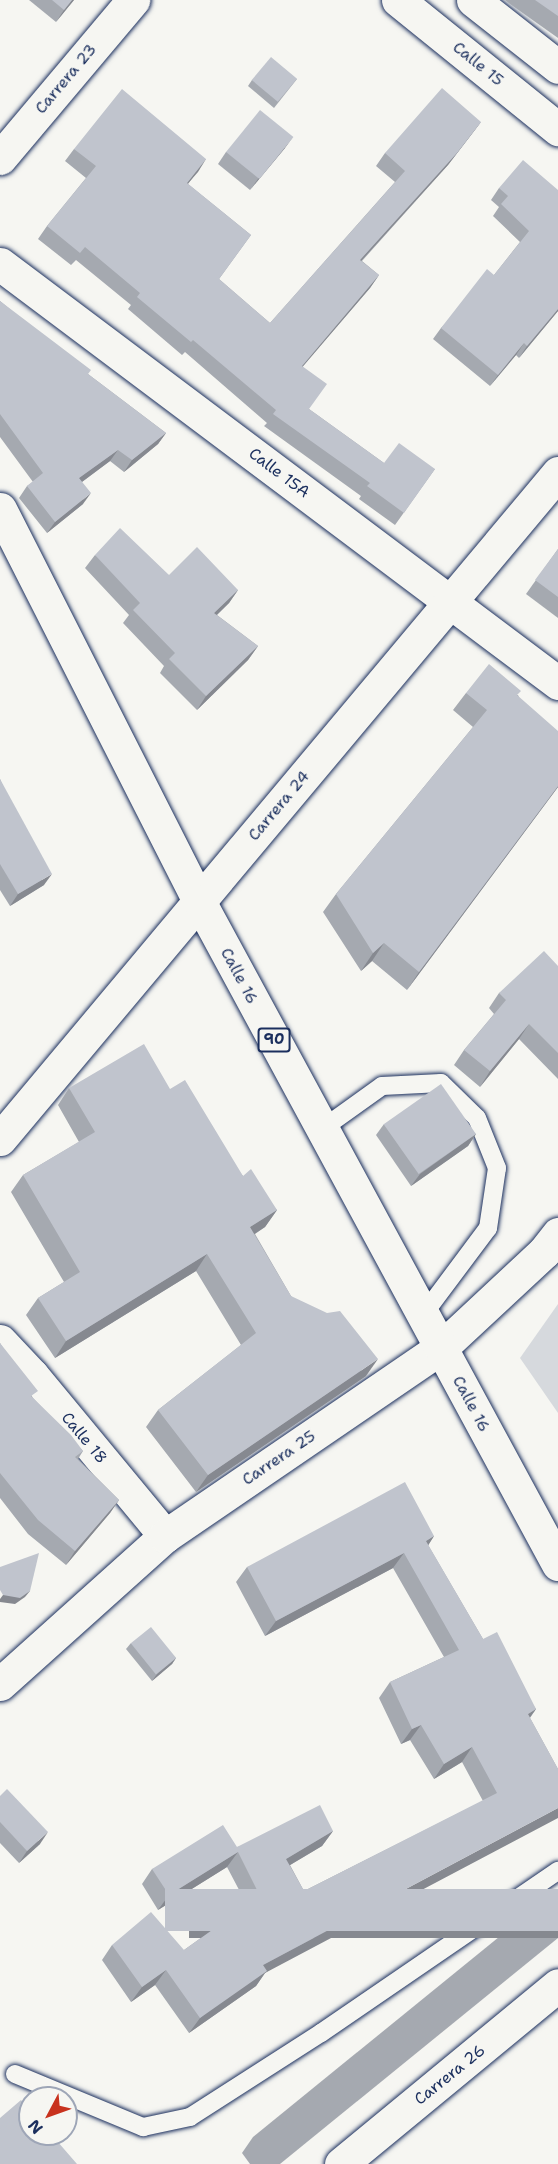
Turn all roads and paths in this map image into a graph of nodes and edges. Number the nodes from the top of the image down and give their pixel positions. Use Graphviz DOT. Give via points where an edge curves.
graph roads {
  1 [pos="133,0"];
  2 [pos="398,0"];
  3 [pos="473,0"];
  4 [pos="558,67"];
  5 [pos="558,129"];
  6 [pos="0,158"];
  7 [pos="0,264"];
  8 [pos="558,473"];
  9 [pos="0,509"];
  10 [pos="450,601"];
  11 [pos="558,683"];
  12 [pos="199,901"];
  13 [pos="322,1129"];
  14 [pos="0,1139"];
  15 [pos="553,1249"];
  16 [pos="423,1315"];
  17 [pos="0,1341"];
  18 [pos="441,1348"];
  19 [pos="165,1536"];
  20 [pos="555,1552"];
  21 [pos="0,1684"];
  22 [pos="558,1871"];
  23 [pos="558,1985"];
  24 [pos="15,2074"];
  25 [pos="341,2164"];
  1 -- 6 [label="main road, Carrera 23"];
  2 -- 5 [label="main road, Calle 15"];
  3 -- 4 [label="main road"];
  7 -- 10 [label="main road, Calle 15A"];
  8 -- 10 [label="main road, Carrera 24"];
  9 -- 12 [label="main road, Calle 16 / 90"];
  10 -- 11 [label="main road, Calle 15A"];
  10 -- 12 [label="main road, Carrera 24"];
  12 -- 13 [label="main road, Calle 16 / 90"];
  12 -- 14 [label="main road, Carrera 24"];
  13 -- 16 [label="main road, Calle 16 / 90"];
  13 -- 16 [label="lane" via="382,1086 441,1083 477,1119 497,1168 488,1228"];
  15 -- 18 [label="main road, Carrera 25"];
  16 -- 18 [label="main road, Calle 16 / 90"];
  17 -- 19 [label="main road, Calle 18"];
  18 -- 19 [label="main road, Carrera 25"];
  18 -- 20 [label="main road, Calle 16 / 90"];
  19 -- 21 [label="main road, Carrera 25"];
  22 -- 24 [label="lane" via="190,2117 143,2127"];
  23 -- 25 [label="main road, Carrera 26"];
}
